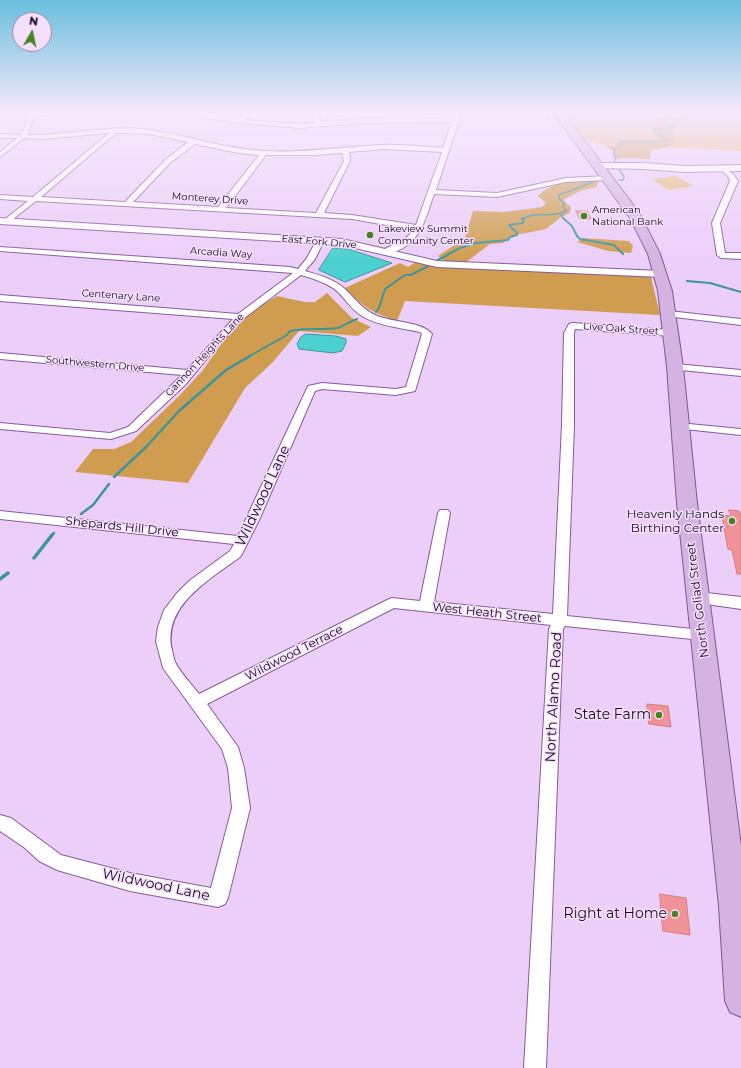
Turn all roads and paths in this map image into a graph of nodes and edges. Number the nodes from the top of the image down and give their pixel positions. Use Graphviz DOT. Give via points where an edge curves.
graph roads {
  1 [pos="79,161"];
  2 [pos="169,161"];
  3 [pos="258,161"];
  4 [pos="347,161"];
  5 [pos="442,161"];
  6 [pos="595,161"];
  7 [pos="597,164"];
  8 [pos="609,168"];
  9 [pos="741,168"];
  10 [pos="723,169"];
  11 [pos="432,192"];
  12 [pos="0,197"];
  13 [pos="34,198"];
  14 [pos="128,204"];
  15 [pos="220,210"];
  16 [pos="320,216"];
  17 [pos="2,224"];
  18 [pos="419,228"];
  19 [pos="320,241"];
  20 [pos="0,249"];
  21 [pos="386,252"];
  22 [pos="741,256"];
  23 [pos="300,272"];
  24 [pos="661,274"];
  25 [pos="0,298"];
  26 [pos="240,317"];
  27 [pos="670,322"];
  28 [pos="741,322"];
  29 [pos="572,326"];
  30 [pos="0,356"];
  31 [pos="675,367"];
  32 [pos="190,373"];
  33 [pos="741,373"];
  34 [pos="317,386"];
  35 [pos="0,426"];
  36 [pos="679,426"];
  37 [pos="741,432"];
  38 [pos="444,513"];
  39 [pos="0,515"];
  40 [pos="243,541"];
  41 [pos="698,598"];
  42 [pos="392,603"];
  43 [pos="741,603"];
  44 [pos="426,606"];
  45 [pos="560,621"];
  46 [pos="702,635"];
  47 [pos="196,703"];
  48 [pos="0,823"];
  49 [pos="741,1001"];
  50 [pos="535,1068"];
  1 -- 13 [label="street"];
  2 -- 14 [label="street"];
  3 -- 15 [label="street"];
  4 -- 16 [label="street"];
  5 -- 11 [label="street"];
  6 -- 7 [label="main road, North Goliad Street"];
  7 -- 8 [label="main road, North Goliad Street"];
  7 -- 8 [label="street"];
  8 -- 10 [label="street" via="623,164"];
  8 -- 11 [label="street" via="497,195"];
  8 -- 24 [label="main road, North Goliad Street" via="649,244"];
  9 -- 10 [label="street"];
  10 -- 22 [label="street" via="734,181 716,223 721,255"];
  11 -- 18 [label="street"];
  12 -- 13 [label="street, Monterey Drive"];
  13 -- 14 [label="street, Monterey Drive"];
  13 -- 17 [label="street"];
  14 -- 15 [label="street, Monterey Drive"];
  15 -- 16 [label="street, Monterey Drive"];
  16 -- 18 [label="street, Monterey Drive" via="368,219"];
  17 -- 19 [label="street, East Fork Drive"];
  18 -- 21 [label="street" via="409,240"];
  19 -- 21 [label="street, East Fork Drive" via="360,245"];
  19 -- 23 [label="street, Gannon Heights Lane" via="311,259"];
  20 -- 23 [label="street, Arcadia Way"];
  21 -- 24 [label="street, East Fork Drive" via="437,264"];
  23 -- 26 [label="street, Gannon Heights Lane"];
  23 -- 34 [label="street, Arcadia Way" via="334,285 350,303 367,315 391,324 423,330 427,336 412,387 408,391"];
  24 -- 27 [label="main road, North Goliad Street"];
  25 -- 26 [label="street, Centenary Lane"];
  26 -- 32 [label="street, Gannon Heights Lane"];
  27 -- 28 [label="street, Live Oak Street"];
  27 -- 29 [label="street, Live Oak Street"];
  27 -- 31 [label="main road, North Goliad Street"];
  29 -- 45 [label="street, North Alamo Road" via="569,333"];
  30 -- 32 [label="street, Southwestern Drive"];
  31 -- 33 [label="street"];
  31 -- 36 [label="main road, North Goliad Street"];
  32 -- 35 [label="street, Gannon Heights Lane" via="132,429 121,434 103,435"];
  34 -- 40 [label="street, Wildwood Lane" via="310,390"];
  36 -- 37 [label="street"];
  36 -- 41 [label="main road, North Goliad Street"];
  38 -- 44 [label="street"];
  39 -- 40 [label="street, Shepards Hill Drive"];
  40 -- 47 [label="street, Wildwood Lane" via="235,554 182,596 171,610 165,627 163,641 168,664"];
  41 -- 43 [label="street"];
  41 -- 46 [label="main road, North Goliad Street"];
  42 -- 44 [label="street, West Heath Street"];
  42 -- 47 [label="street, Wildwood Terrace"];
  44 -- 45 [label="street, West Heath Street"];
  45 -- 46 [label="street, West Heath Street"];
  45 -- 50 [label="street, North Alamo Road" via="556,629"];
  46 -- 49 [label="main road, North Goliad Street" via="734,906"];
  47 -- 48 [label="street, Wildwood Lane" via="230,748 236,768 241,808 218,898 130,882 56,862 45,856 31,842"];
}
